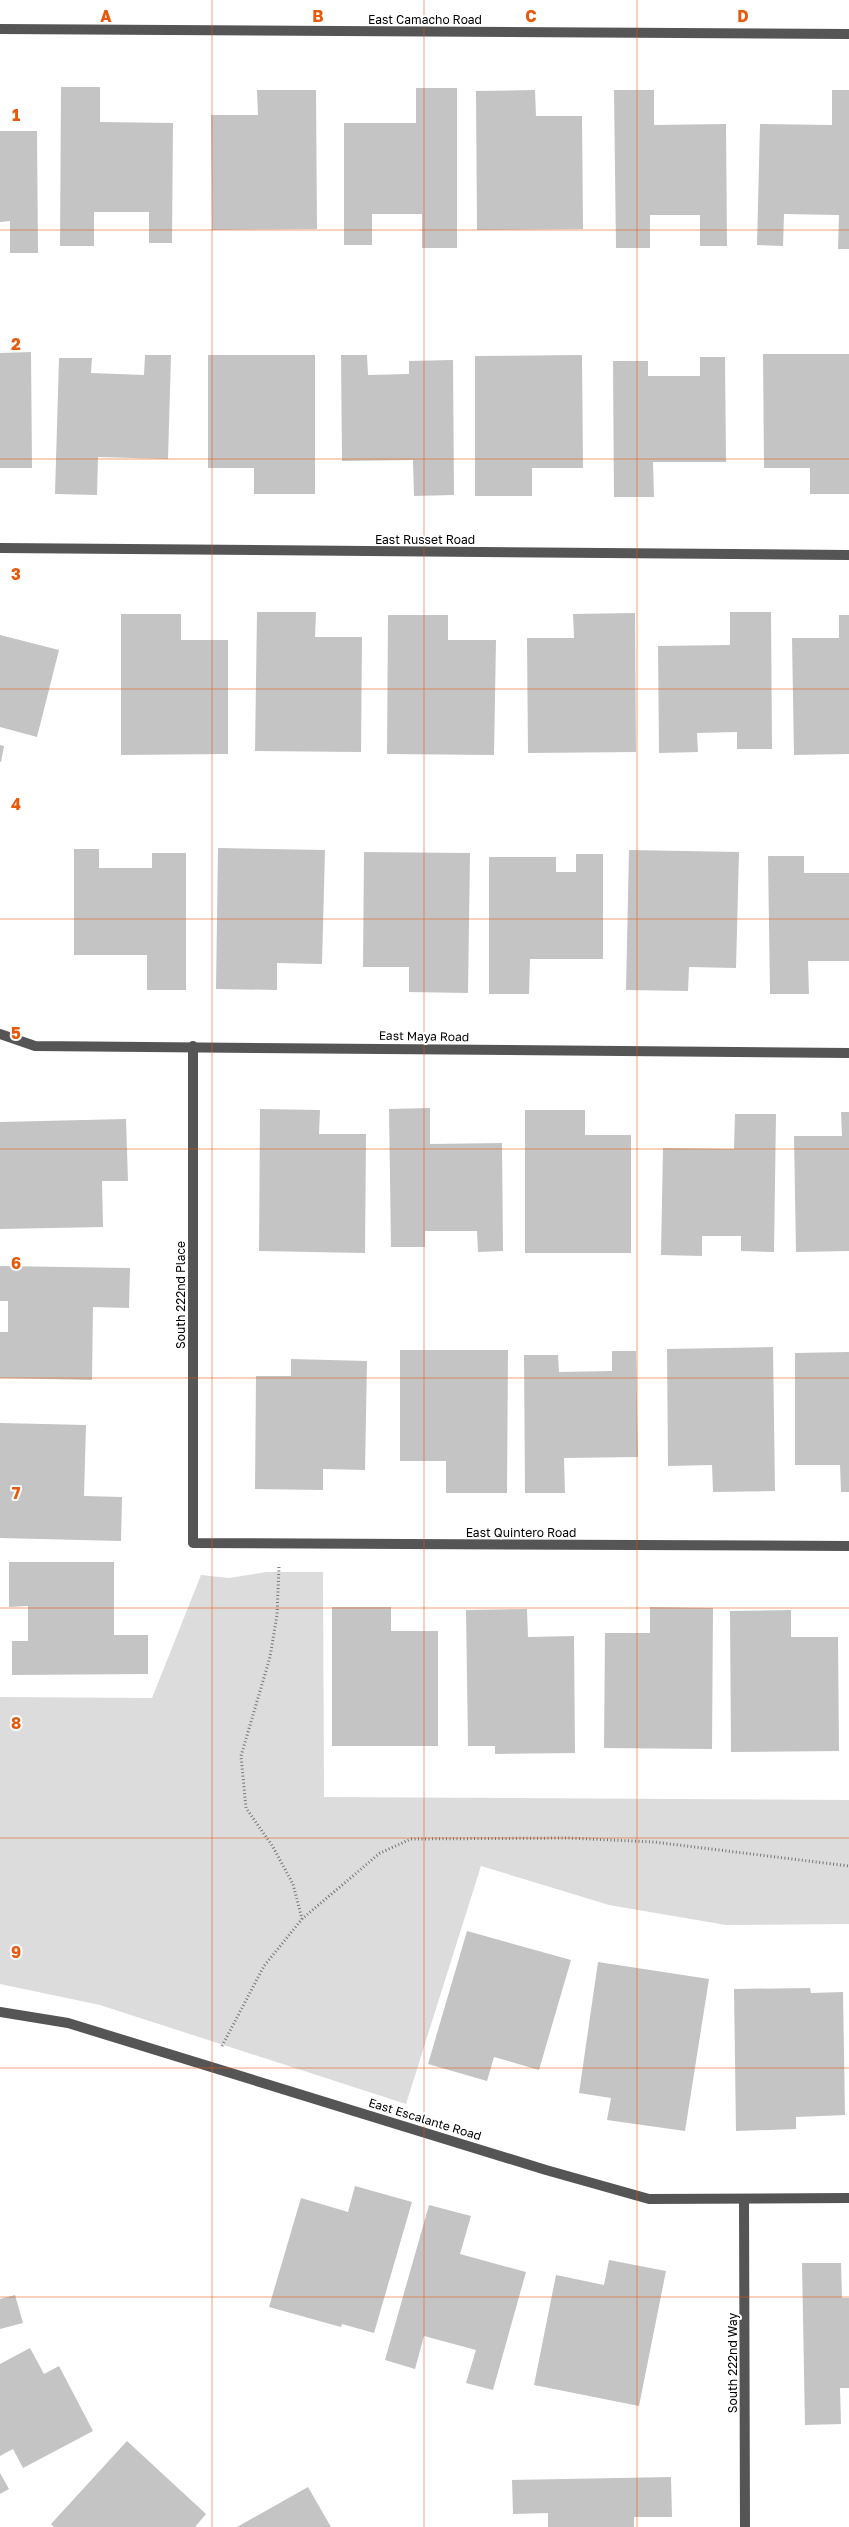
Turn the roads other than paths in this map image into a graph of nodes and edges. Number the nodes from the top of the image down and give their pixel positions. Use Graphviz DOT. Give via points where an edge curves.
graph roads {
  1 [pos="0,29"];
  2 [pos="849,34"];
  3 [pos="0,548"];
  4 [pos="849,555"];
  5 [pos="0,1034"];
  6 [pos="193,1046"];
  7 [pos="849,1052"];
  8 [pos="193,1543"];
  9 [pos="849,1546"];
  10 [pos="0,2012"];
  11 [pos="849,2198"];
  12 [pos="744,2199"];
  13 [pos="745,2527"];
  1 -- 2 [label="street, East Camacho Road"];
  3 -- 4 [label="street, East Russet Road"];
  5 -- 6 [label="street, East Maya Road" via="35,1046"];
  6 -- 7 [label="street, East Maya Road"];
  6 -- 8 [label="street, South 222nd Place"];
  8 -- 9 [label="street, East Quintero Road"];
  10 -- 12 [label="street, East Escalante Road" via="68,2022 649,2199"];
  11 -- 12 [label="street, East Escalante Road"];
  12 -- 13 [label="street, South 222nd Way"];
}
